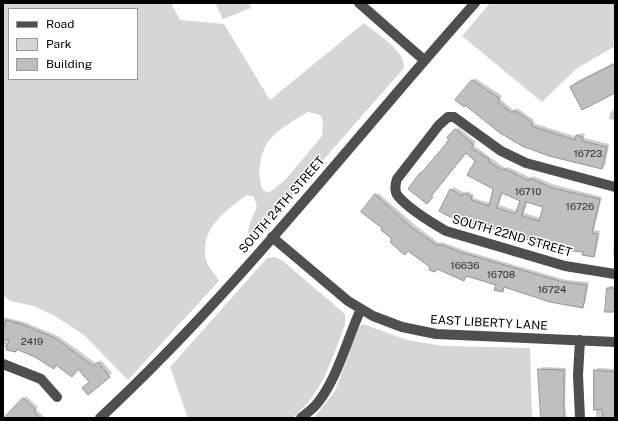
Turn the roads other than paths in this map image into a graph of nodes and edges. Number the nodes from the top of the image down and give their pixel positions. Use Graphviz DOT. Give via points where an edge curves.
graph roads {
  1 [pos="359,3"];
  2 [pos="475,3"];
  3 [pos="424,60"];
  4 [pos="615,187"];
  5 [pos="272,237"];
  6 [pos="615,274"];
  7 [pos="361,309"];
  8 [pos="580,340"];
  9 [pos="615,342"];
  10 [pos="3,364"];
  11 [pos="56,397"];
  12 [pos="100,418"];
  13 [pos="301,418"];
  14 [pos="580,418"];
  1 -- 3 [label="street"];
  2 -- 3 [label="street, SOUTH 24TH STREET"];
  3 -- 5 [label="street, SOUTH 24TH STREET"];
  4 -- 6 [label="street, SOUTH 22ND STREET" via="526,163 502,151 454,117 448,117 439,125 397,179 395,187 398,195 446,231 565,266"];
  5 -- 7 [label="street, EAST LIBERTY LANE" via="337,293"];
  5 -- 12 [label="street, SOUTH 24TH STREET" via="171,349"];
  7 -- 8 [label="street, EAST LIBERTY LANE" via="402,327 426,333"];
  7 -- 13 [label="street" via="323,394 315,406"];
  8 -- 9 [label="street, EAST LIBERTY LANE"];
  8 -- 14 [label="street"];
  10 -- 11 [label="street" via="41,379"];
}
